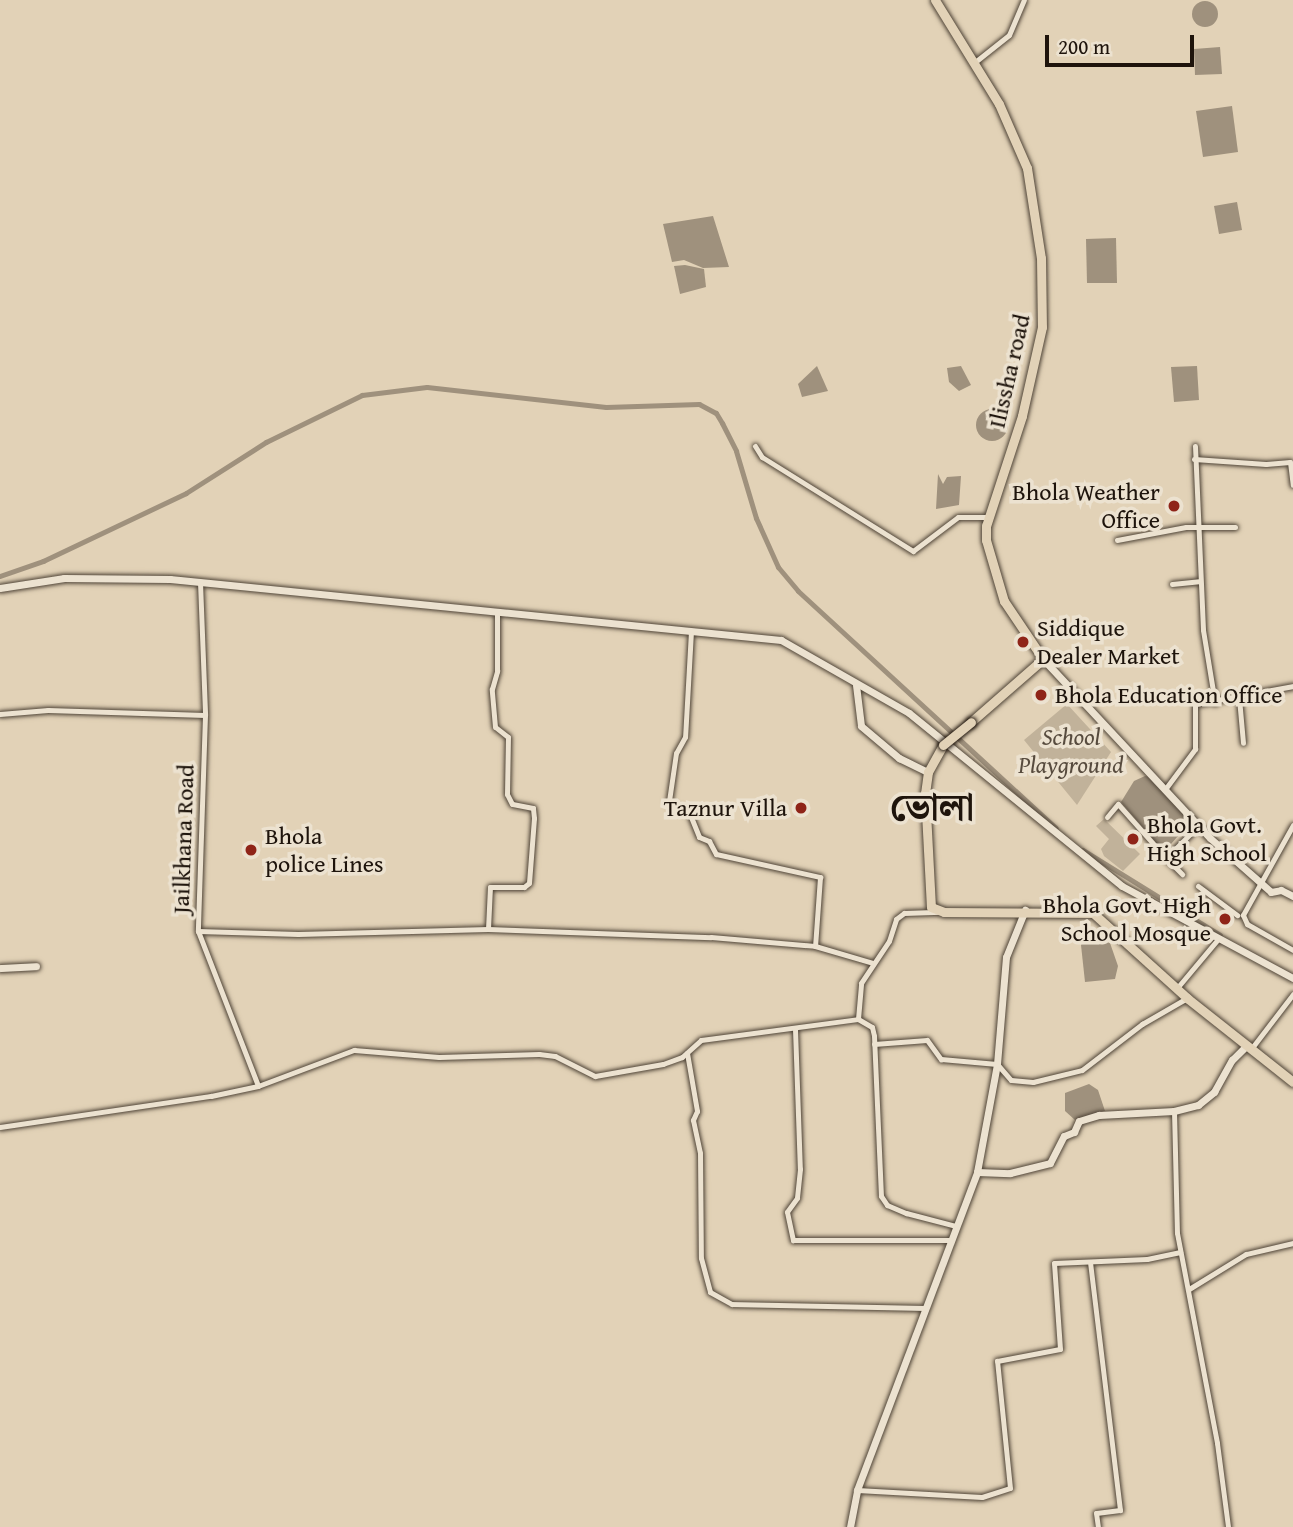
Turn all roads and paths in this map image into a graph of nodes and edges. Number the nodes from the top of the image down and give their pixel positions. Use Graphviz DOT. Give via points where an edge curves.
graph roads {
  1 [pos="935,0"];
  2 [pos="1024,0"];
  3 [pos="975,62"];
  4 [pos="755,446"];
  5 [pos="1195,446"];
  6 [pos="1194,459"];
  7 [pos="1293,485"];
  8 [pos="989,517"];
  9 [pos="1195,527"];
  10 [pos="1234,527"];
  11 [pos="1117,540"];
  12 [pos="1199,581"];
  13 [pos="200,582"];
  14 [pos="1172,584"];
  15 [pos="0,588"];
  16 [pos="497,614"];
  17 [pos="691,631"];
  18 [pos="1043,659"];
  19 [pos="856,685"];
  20 [pos="1293,686"];
  21 [pos="1239,698"];
  22 [pos="1215,703"];
  23 [pos="0,714"];
  24 [pos="205,715"];
  25 [pos="1243,743"];
  26 [pos="928,772"];
  27 [pos="1166,788"];
  28 [pos="1107,817"];
  29 [pos="1199,825"];
  30 [pos="1293,825"];
  31 [pos="1166,858"];
  32 [pos="1182,874"];
  33 [pos="1262,883"];
  34 [pos="1198,886"];
  35 [pos="1293,896"];
  36 [pos="1025,910"];
  37 [pos="944,912"];
  38 [pos="1237,915"];
  39 [pos="488,929"];
  40 [pos="198,931"];
  41 [pos="1219,937"];
  42 [pos="816,946"];
  43 [pos="1293,950"];
  44 [pos="873,963"];
  45 [pos="36,967"];
  46 [pos="0,968"];
  47 [pos="1293,978"];
  48 [pos="1177,988"];
  49 [pos="1293,994"];
  50 [pos="1187,998"];
  51 [pos="858,1019"];
  52 [pos="795,1029"];
  53 [pos="874,1044"];
  54 [pos="1249,1047"];
  55 [pos="687,1053"];
  56 [pos="997,1064"];
  57 [pos="1293,1082"];
  58 [pos="258,1086"];
  59 [pos="1174,1111"];
  60 [pos="0,1127"];
  61 [pos="977,1172"];
  62 [pos="956,1226"];
  63 [pos="950,1240"];
  64 [pos="1293,1242"];
  65 [pos="1180,1252"];
  66 [pos="1090,1262"];
  67 [pos="1189,1289"];
  68 [pos="923,1308"];
  69 [pos="857,1490"];
  70 [pos="850,1527"];
  71 [pos="1098,1527"];
  72 [pos="1228,1527"];
  1 -- 3 [label="main road, Ilissha road"];
  2 -- 3 [label="street" via="1009,35"];
  3 -- 8 [label="main road, Ilissha road" via="1027,167 1043,288 1042,327 1022,416"];
  4 -- 8 [label="street" via="762,457 913,551 958,517"];
  5 -- 6 [label="street"];
  6 -- 7 [label="street" via="1290,462"];
  6 -- 9 [label="street"];
  8 -- 18 [label="main road, Ilissha road" via="986,540 996,583"];
  9 -- 10 [label="street"];
  9 -- 11 [label="street"];
  9 -- 12 [label="street"];
  12 -- 14 [label="street"];
  12 -- 22 [label="street"];
  13 -- 15 [label="street" via="64,578"];
  13 -- 16 [label="street"];
  13 -- 24 [label="street, Jailkhana Road"];
  16 -- 17 [label="street"];
  16 -- 39 [label="street" via="497,671 492,689 495,727 509,737 507,794 512,804 533,808 534,818 529,883 490,887"];
  17 -- 19 [label="street" via="781,640"];
  17 -- 42 [label="street" via="685,737 676,753 671,807 689,813 699,837 709,841 716,854 820,877"];
  18 -- 26 [label="main road, bridge" via="943,745"];
  18 -- 27 [label="street"];
  19 -- 26 [label="street" via="861,726 900,758"];
  19 -- 41 [label="street" via="909,713 1122,886"];
  20 -- 21 [label="street"];
  21 -- 22 [label="street"];
  21 -- 25 [label="street"];
  22 -- 27 [label="street" via="1195,704 1195,749"];
  23 -- 24 [label="street" via="48,710"];
  24 -- 40 [label="street, Jailkhana Road"];
  26 -- 37 [label="main road" via="928,901"];
  27 -- 29 [label="street"];
  28 -- 31 [label="street" via="1118,804"];
  29 -- 31 [label="street"];
  29 -- 33 [label="street"];
  30 -- 33 [label="street"];
  31 -- 32 [label="street"];
  33 -- 35 [label="street" via="1273,893 1281,890"];
  33 -- 43 [label="street" via="1243,919"];
  34 -- 38 [label="street"];
  36 -- 37 [label="main road"];
  36 -- 48 [label="main road" via="1093,913"];
  36 -- 56 [label="street" via="1006,957"];
  37 -- 44 [label="street" via="899,915"];
  39 -- 40 [label="street" via="298,934"];
  39 -- 42 [label="street"];
  40 -- 58 [label="street, Jailkhana Road"];
  41 -- 47 [label="street"];
  41 -- 48 [label="street"];
  42 -- 44 [label="street"];
  44 -- 51 [label="street" via="861,983"];
  45 -- 46 [label="street"];
  48 -- 50 [label="main road"];
  49 -- 54 [label="street"];
  50 -- 54 [label="main road"];
  50 -- 56 [label="street" via="1142,1024 1082,1070 1033,1082 1011,1080"];
  51 -- 52 [label="street"];
  51 -- 53 [label="street" via="872,1027"];
  52 -- 55 [label="street" via="702,1040"];
  52 -- 63 [label="street" via="800,1169 797,1198 787,1212 793,1240"];
  53 -- 56 [label="street" via="927,1040 941,1059"];
  53 -- 62 [label="street" via="881,1196 887,1205 906,1213"];
  54 -- 57 [label="main road"];
  54 -- 59 [label="street" via="1208,1099"];
  55 -- 58 [label="street" via="663,1065 595,1076 539,1054 439,1057 354,1050"];
  55 -- 68 [label="street" via="697,1111 693,1120 699,1153 701,1258 710,1292 732,1304"];
  56 -- 61 [label="street"];
  58 -- 60 [label="street"];
  59 -- 61 [label="street" via="1100,1115 1079,1121 1051,1163 1010,1173"];
  59 -- 65 [label="street"];
  61 -- 62 [label="street"];
  62 -- 63 [label="street"];
  63 -- 68 [label="street"];
  64 -- 67 [label="street" via="1246,1254"];
  65 -- 66 [label="street"];
  65 -- 67 [label="street"];
  66 -- 69 [label="street" via="1051,1267 1060,1349 997,1361 1010,1488 982,1497"];
  66 -- 71 [label="street" via="1120,1510 1096,1513"];
  67 -- 72 [label="street"];
  68 -- 69 [label="street"];
  69 -- 70 [label="street"];
}
